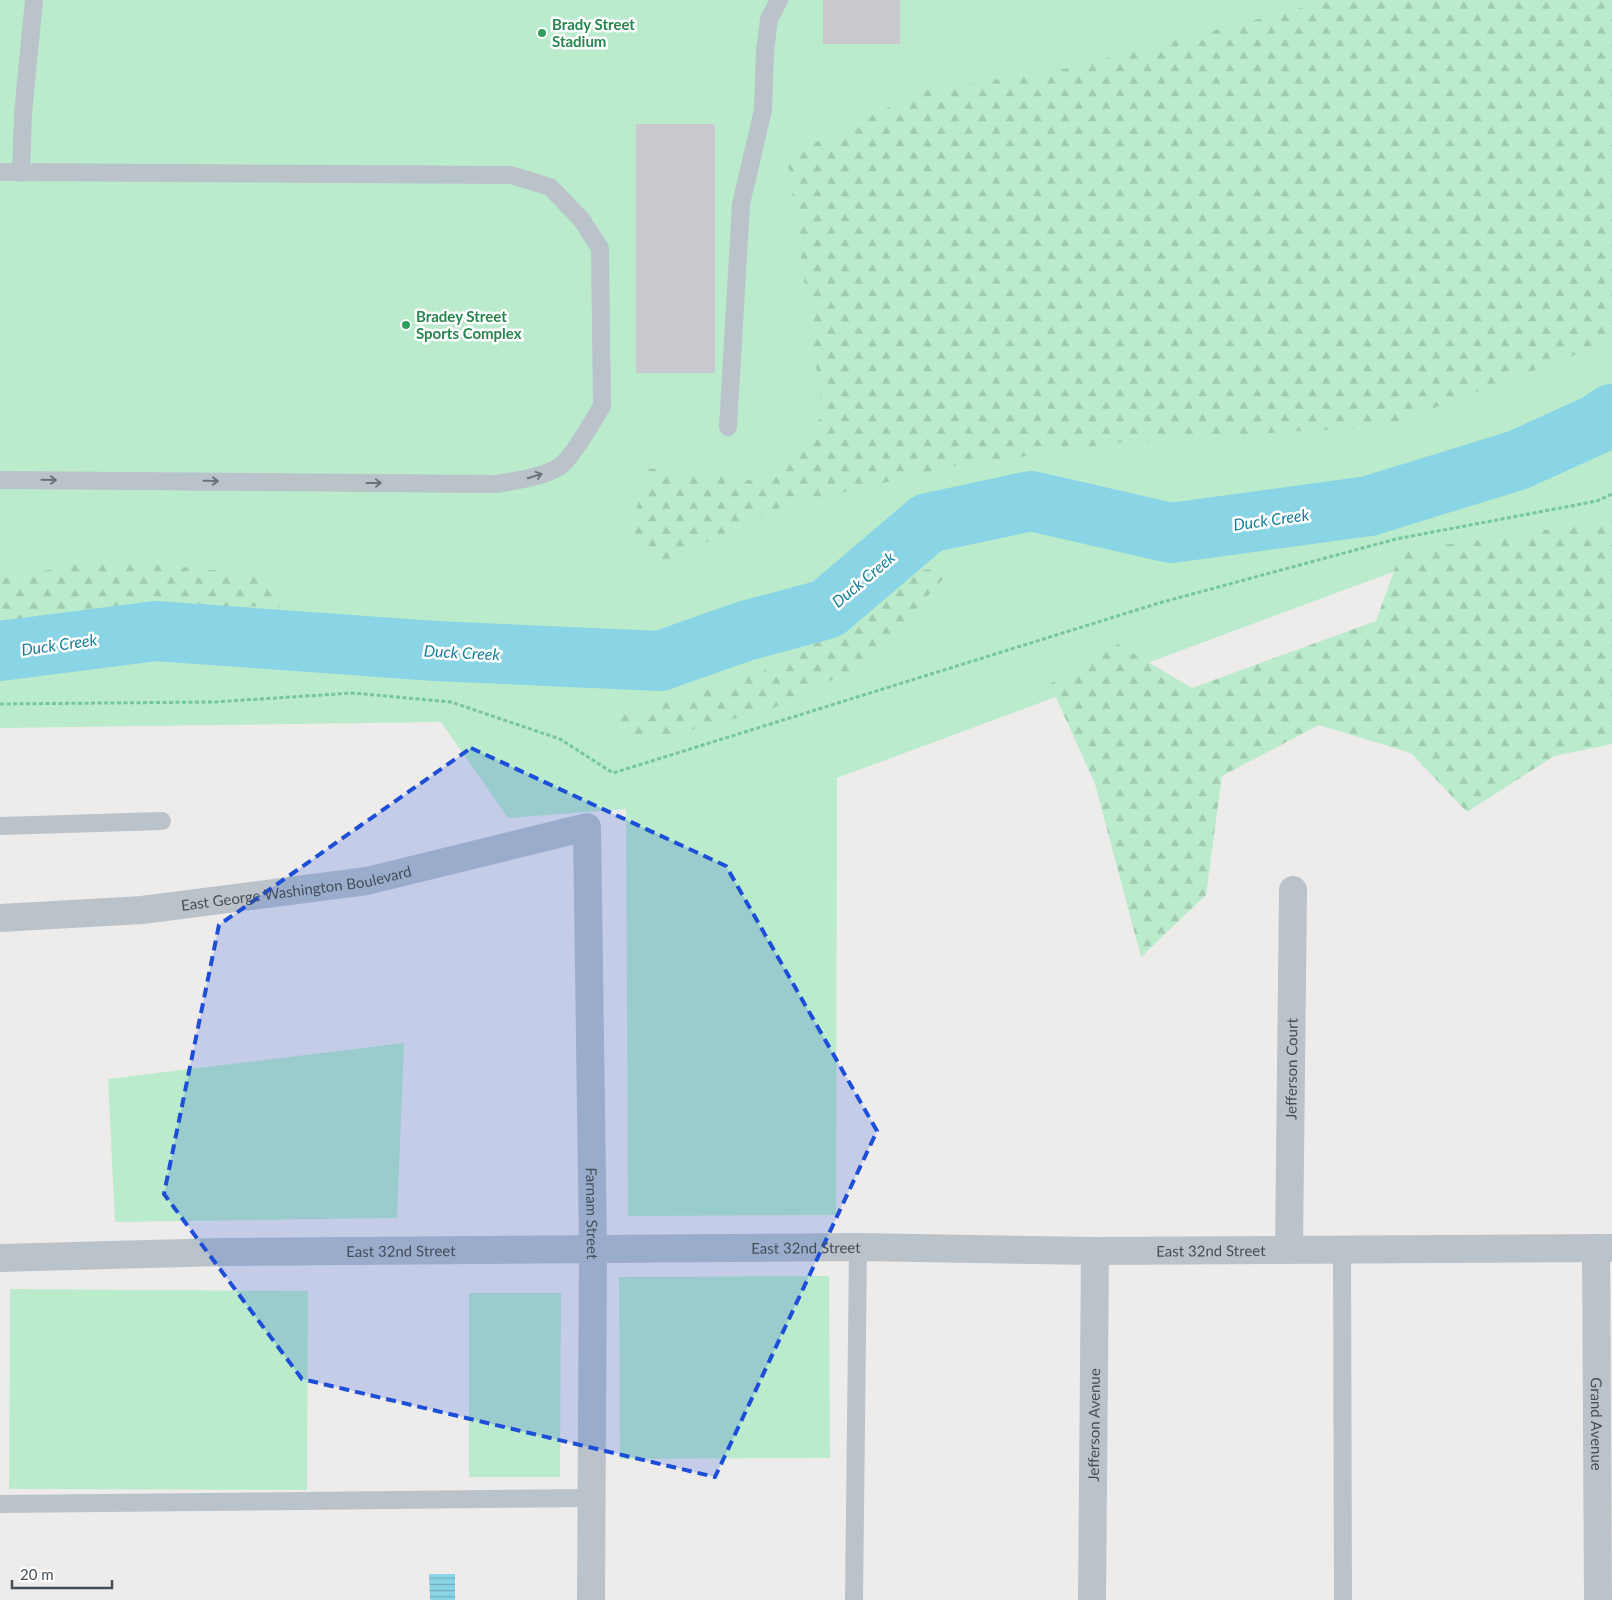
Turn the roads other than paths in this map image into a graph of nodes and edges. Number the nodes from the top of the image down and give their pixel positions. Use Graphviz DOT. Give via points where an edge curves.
graph roads {
  1 [pos="34,0"];
  2 [pos="779,0"];
  3 [pos="0,172"];
  4 [pos="21,173"];
  5 [pos="728,427"];
  6 [pos="0,480"];
  7 [pos="162,821"];
  8 [pos="0,826"];
  9 [pos="587,828"];
  10 [pos="1293,890"];
  11 [pos="0,918"];
  12 [pos="858,1247"];
  13 [pos="1342,1248"];
  14 [pos="1604,1248"];
  15 [pos="593,1249"];
  16 [pos="1290,1249"];
  17 [pos="1094,1250"];
  18 [pos="0,1258"];
  19 [pos="593,1498"];
  20 [pos="0,1504"];
  21 [pos="592,1600"];
  22 [pos="854,1600"];
  23 [pos="1092,1600"];
  24 [pos="1343,1600"];
  25 [pos="1598,1600"];
  1 -- 4 [label="lane" via="23,113"];
  2 -- 5 [label="lane" via="769,19 763,110 741,204"];
  3 -- 4 [label="lane"];
  6 -- 4 [label="lane, one-way" via="496,484 534,478 561,466 602,406 600,248 581,219 550,187 511,175"];
  7 -- 8 [label="lane"];
  9 -- 11 [label="street, East George Washington Boulevard" via="367,881 142,910"];
  9 -- 15 [label="street, Farnam Street"];
  10 -- 16 [label="street, Jefferson Court"];
  12 -- 15 [label="street, East 32nd Street"];
  12 -- 17 [label="street, East 32nd Street"];
  12 -- 22 [label="lane"];
  13 -- 14 [label="street, East 32nd Street"];
  13 -- 16 [label="street, East 32nd Street"];
  13 -- 24 [label="lane"];
  14 -- 25 [label="street, Grand Avenue"];
  15 -- 18 [label="street, East 32nd Street" via="222,1252"];
  15 -- 19 [label="street, Farnam Street"];
  16 -- 17 [label="street, East 32nd Street"];
  17 -- 23 [label="street, Jefferson Avenue"];
  19 -- 20 [label="lane"];
  19 -- 21 [label="street, Farnam Street"];
}
